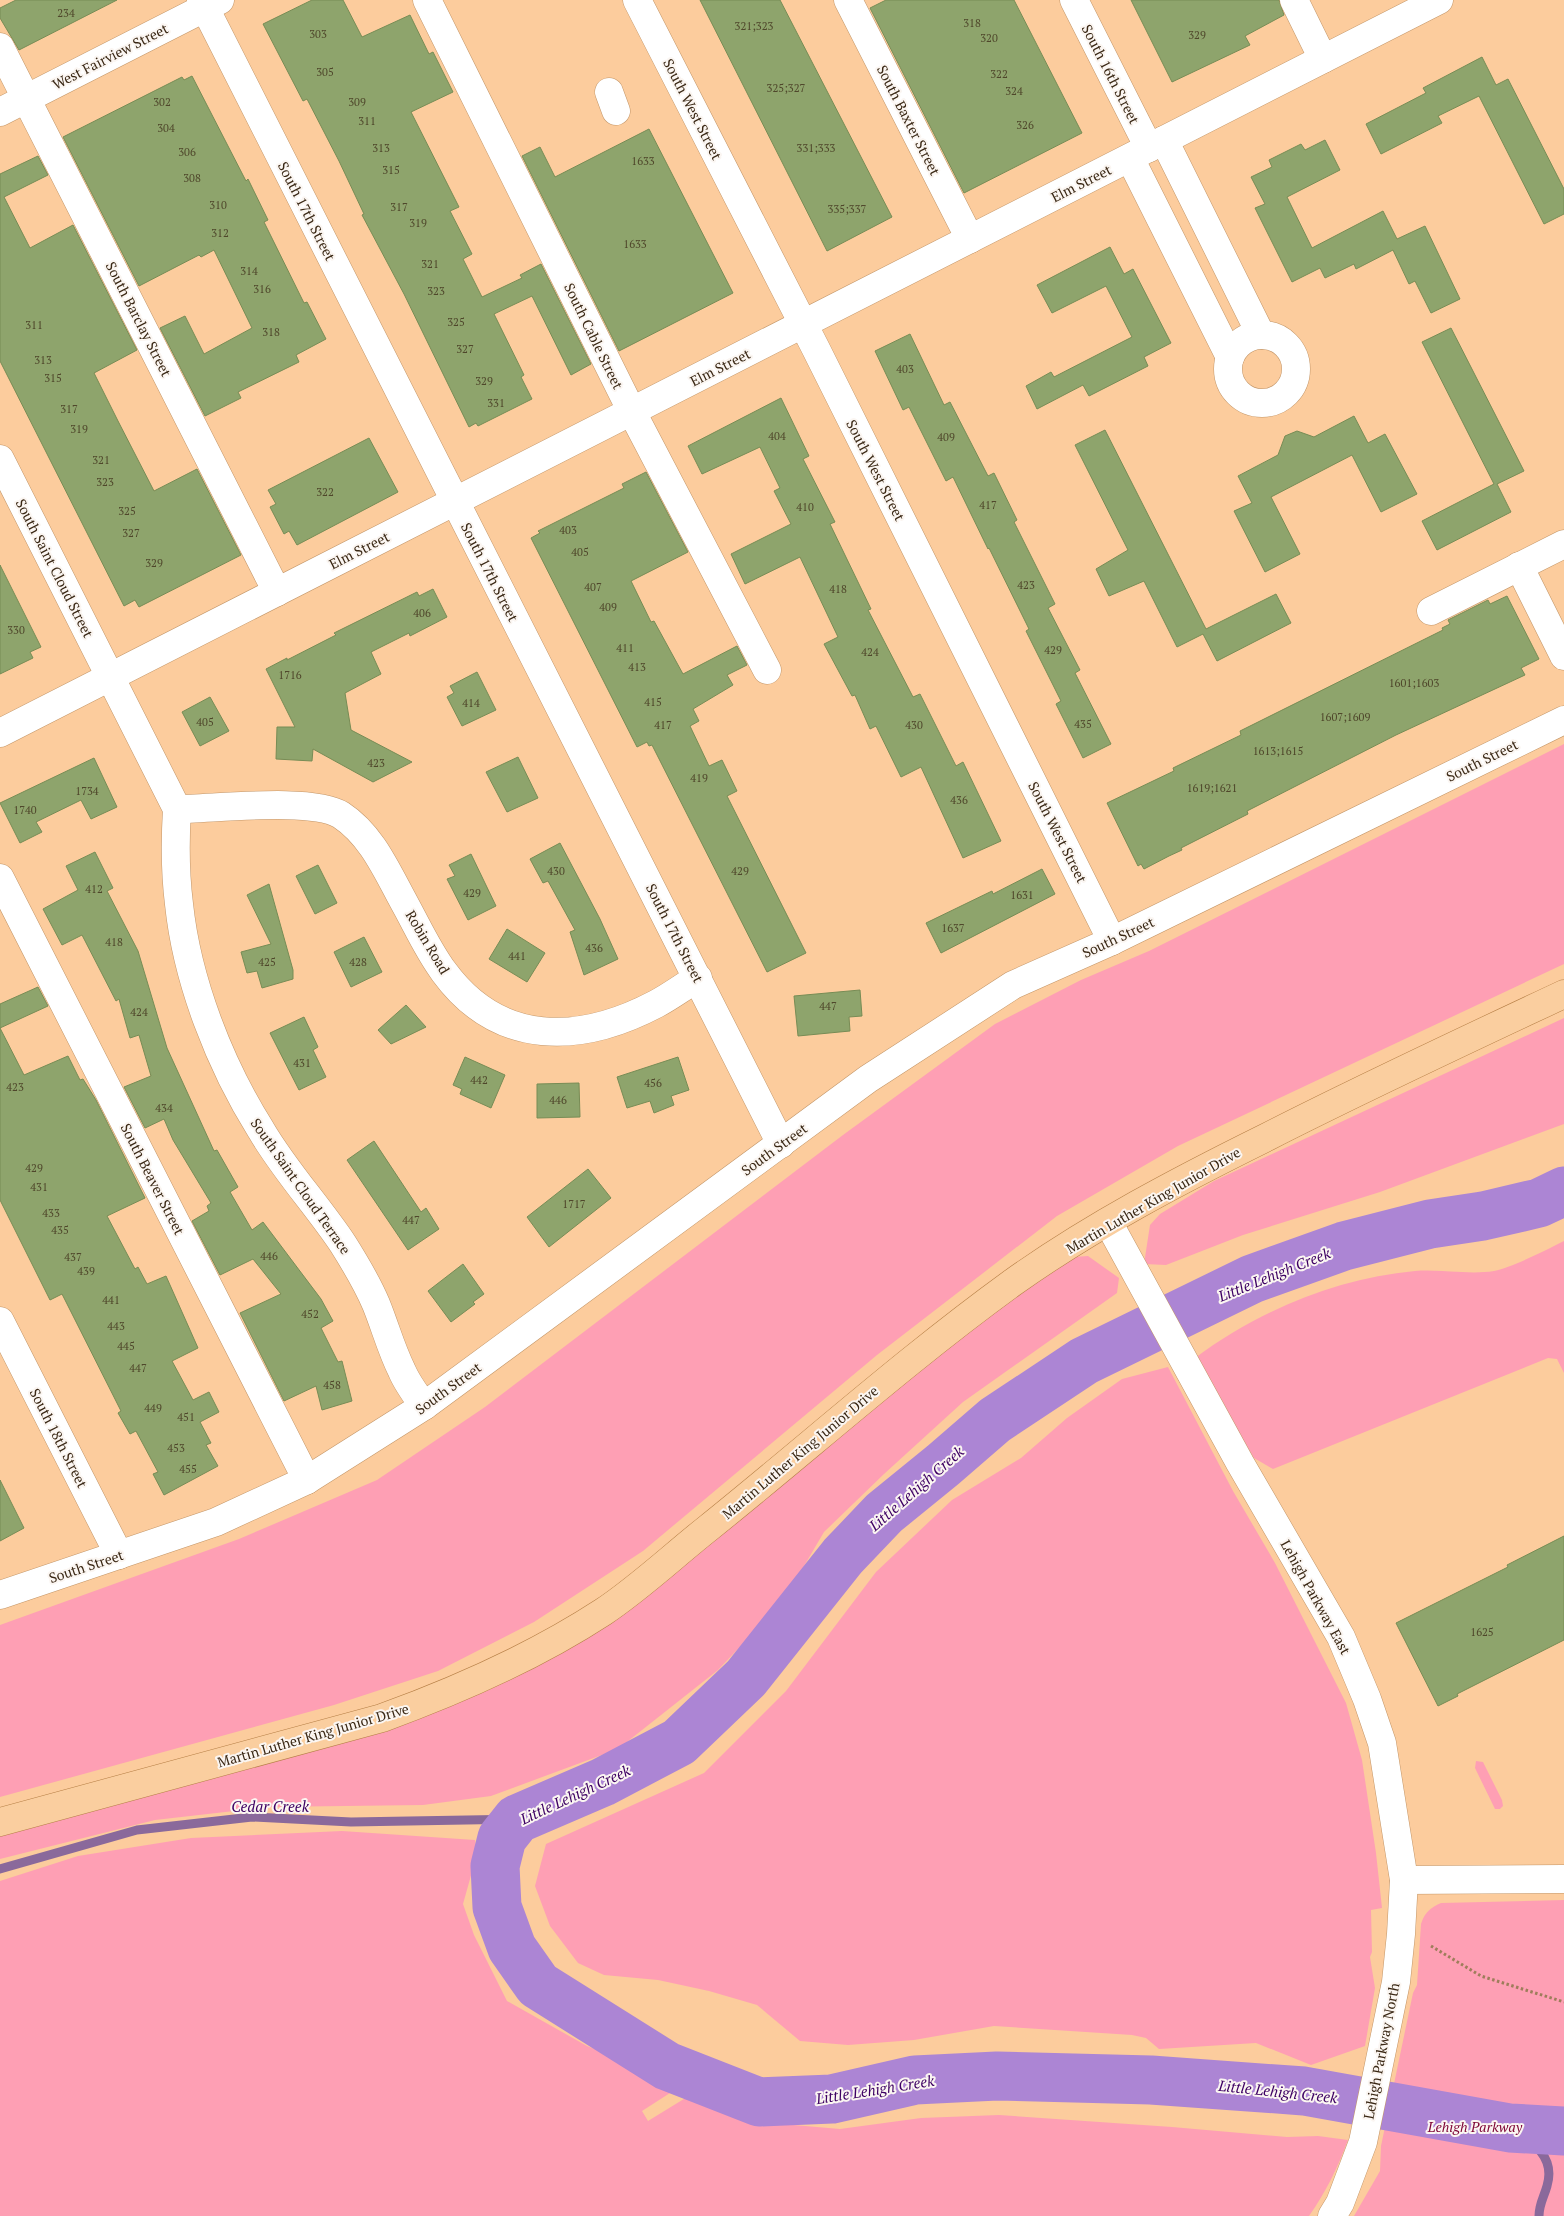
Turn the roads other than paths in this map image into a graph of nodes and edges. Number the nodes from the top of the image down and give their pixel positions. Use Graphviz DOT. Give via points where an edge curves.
graph roads {
  1 [pos="427,0"];
  2 [pos="637,0"];
  3 [pos="848,0"];
  4 [pos="1074,0"];
  5 [pos="1294,0"];
  6 [pos="1440,0"];
  7 [pos="208,2"];
  8 [pos="0,46"];
  9 [pos="1323,59"];
  10 [pos="26,98"];
  11 [pos="0,112"];
  12 [pos="1148,149"];
  13 [pos="970,239"];
  14 [pos="803,324"];
  15 [pos="1261,335"];
  16 [pos="1230,357"];
  17 [pos="632,412"];
  18 [pos="0,459"];
  19 [pos="454,502"];
  20 [pos="1564,544"];
  21 [pos="1519,566"];
  22 [pos="277,592"];
  23 [pos="1431,611"];
  24 [pos="1564,656"];
  25 [pos="767,670"];
  26 [pos="111,677"];
  27 [pos="1564,720"];
  28 [pos="0,733"];
  29 [pos="177,809"];
  30 [pos="0,878"];
  31 [pos="1112,941"];
  32 [pos="698,978"];
  33 [pos="1564,994"];
  34 [pos="781,1144"];
  35 [pos="1108,1222"];
  36 [pos="0,1321"];
  37 [pos="424,1406"];
  38 [pos="307,1480"];
  39 [pos="119,1555"];
  40 [pos="0,1594"];
  41 [pos="0,1822"];
  42 [pos="1564,1879"];
  43 [pos="1404,1880"];
  44 [pos="1332,2216"];
  1 -- 17 [label="street, South Cable Street"];
  2 -- 14 [label="street, South West Street"];
  3 -- 13 [label="street, South Baxter Street"];
  4 -- 12 [label="street, South 16th Street"];
  5 -- 9 [label="street"];
  6 -- 9 [label="street, Elm Street"];
  7 -- 10 [label="street, West Fairview Street"];
  7 -- 19 [label="street, South 17th Street"];
  8 -- 10 [label="street, South Barclay Street"];
  9 -- 12 [label="street, Elm Street"];
  10 -- 11 [label="street, West Fairview Street"];
  10 -- 22 [label="street, South Barclay Street"];
  12 -- 13 [label="street, Elm Street"];
  12 -- 15 [label="street"];
  12 -- 16 [label="street"];
  13 -- 14 [label="street, Elm Street"];
  14 -- 17 [label="street, Elm Street"];
  14 -- 31 [label="street, South West Street"];
  15 -- 16 [label="street" via="1240,343"];
  15 -- 16 [label="street" via="1282,341 1294,359 1294,380 1281,397 1260,403 1239,394 1228,374"];
  17 -- 19 [label="street, Elm Street"];
  17 -- 25 [label="street, South Cable Street"];
  18 -- 26 [label="street, South Saint Cloud Street"];
  19 -- 22 [label="street, Elm Street"];
  19 -- 32 [label="street, South 17th Street"];
  20 -- 21 [label="street"];
  21 -- 23 [label="street"];
  21 -- 24 [label="street"];
  22 -- 26 [label="street, Elm Street"];
  26 -- 28 [label="street, Elm Street"];
  26 -- 29 [label="street, South Saint Cloud Terrace"];
  27 -- 31 [label="street, South Street"];
  29 -- 32 [label="street, Robin Road" via="281,805 314,807 340,814 360,829 375,850 444,972 486,1012 512,1025 541,1032 571,1032 605,1025 656,1004"];
  29 -- 37 [label="street, South Saint Cloud Terrace" via="178,904 188,956 231,1076 284,1167 342,1244 362,1277 402,1373"];
  30 -- 38 [label="street, South Beaver Street"];
  31 -- 34 [label="street, South Street" via="1013,985 868,1079"];
  32 -- 34 [label="street, South 17th Street"];
  33 -- 35 [label="main road, Martin Luther King Junior Drive" via="1388,1076 1209,1166"];
  34 -- 37 [label="street, South Street"];
  35 -- 41 [label="main road, Martin Luther King Junior Drive" via="1016,1281 929,1345 605,1610 525,1658 440,1697 382,1718"];
  35 -- 43 [label="street, Lehigh Parkway East" via="1341,1638 1368,1699 1382,1743"];
  36 -- 39 [label="street, South 18th Street"];
  37 -- 38 [label="street, South Street"];
  38 -- 39 [label="street, South Street" via="216,1522"];
  39 -- 40 [label="street, South Street"];
  42 -- 43 [label="street"];
  43 -- 44 [label="street, Lehigh Parkway North" via="1396,1982 1363,2142"];
}
